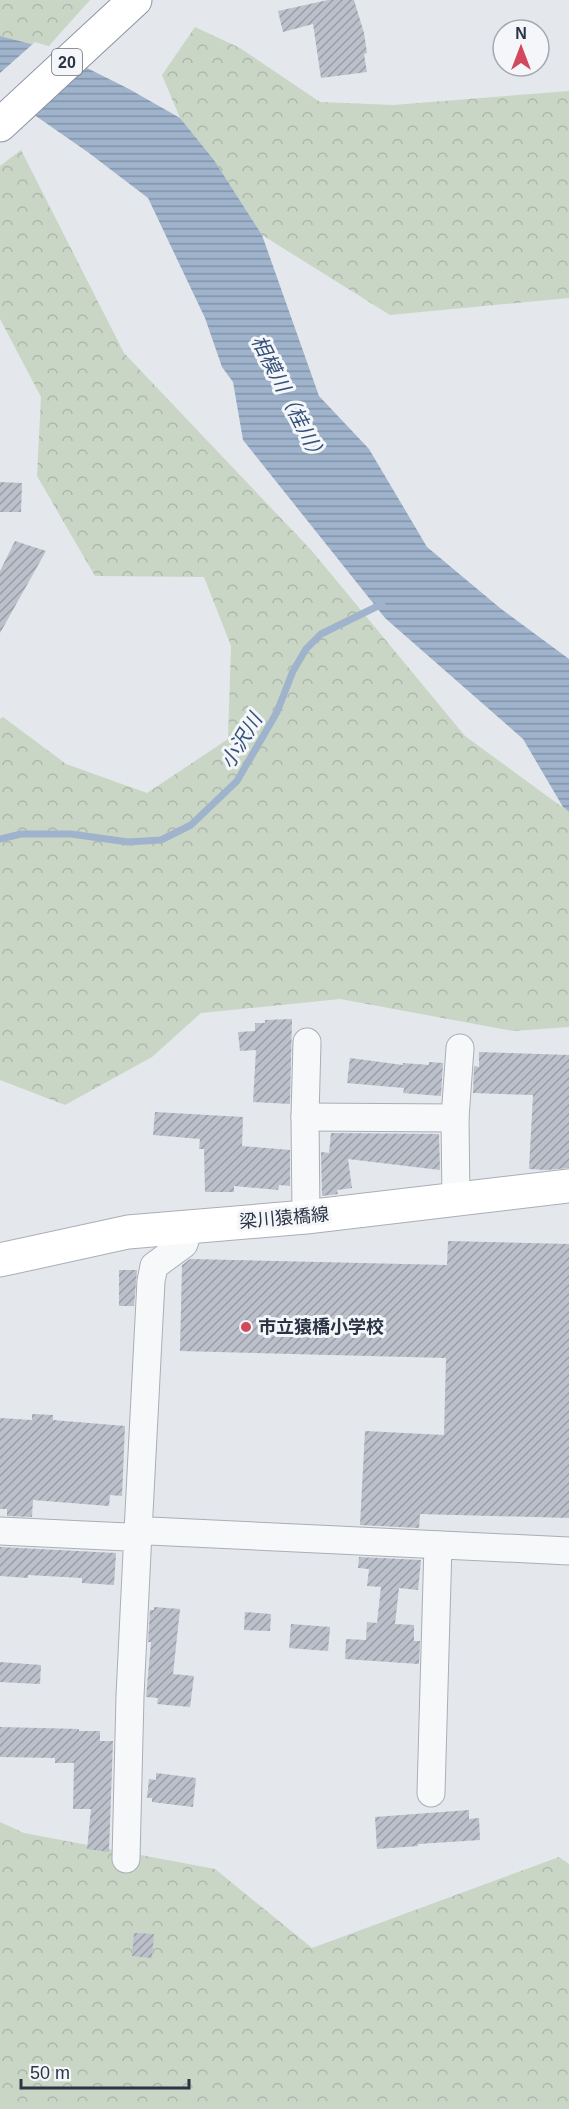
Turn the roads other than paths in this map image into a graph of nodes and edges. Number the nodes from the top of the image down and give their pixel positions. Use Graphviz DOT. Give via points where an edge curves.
graph roads {
  1 [pos="135,0"];
  2 [pos="0,125"];
  3 [pos="307,1042"];
  4 [pos="460,1048"];
  5 [pos="305,1117"];
  6 [pos="456,1118"];
  7 [pos="569,1186"];
  8 [pos="456,1200"];
  9 [pos="306,1217"];
  10 [pos="190,1225"];
  11 [pos="0,1260"];
  12 [pos="0,1531"];
  13 [pos="138,1532"];
  14 [pos="438,1545"];
  15 [pos="569,1551"];
  16 [pos="431,1793"];
  17 [pos="126,1859"];
  1 -- 2 [label="main road, 20"];
  3 -- 5 [label="street"];
  4 -- 6 [label="street"];
  5 -- 6 [label="street"];
  5 -- 9 [label="street"];
  6 -- 8 [label="street"];
  7 -- 8 [label="main road, 梁川猿橋線"];
  8 -- 9 [label="main road, 梁川猿橋線"];
  9 -- 10 [label="main road, 梁川猿橋線"];
  10 -- 11 [label="main road, 梁川猿橋線" via="128,1232"];
  10 -- 13 [label="street" via="184,1244 154,1266 151,1281"];
  12 -- 13 [label="street" via="126,1537"];
  13 -- 14 [label="street"];
  13 -- 17 [label="street"];
  14 -- 15 [label="street"];
  14 -- 16 [label="street"];
}
